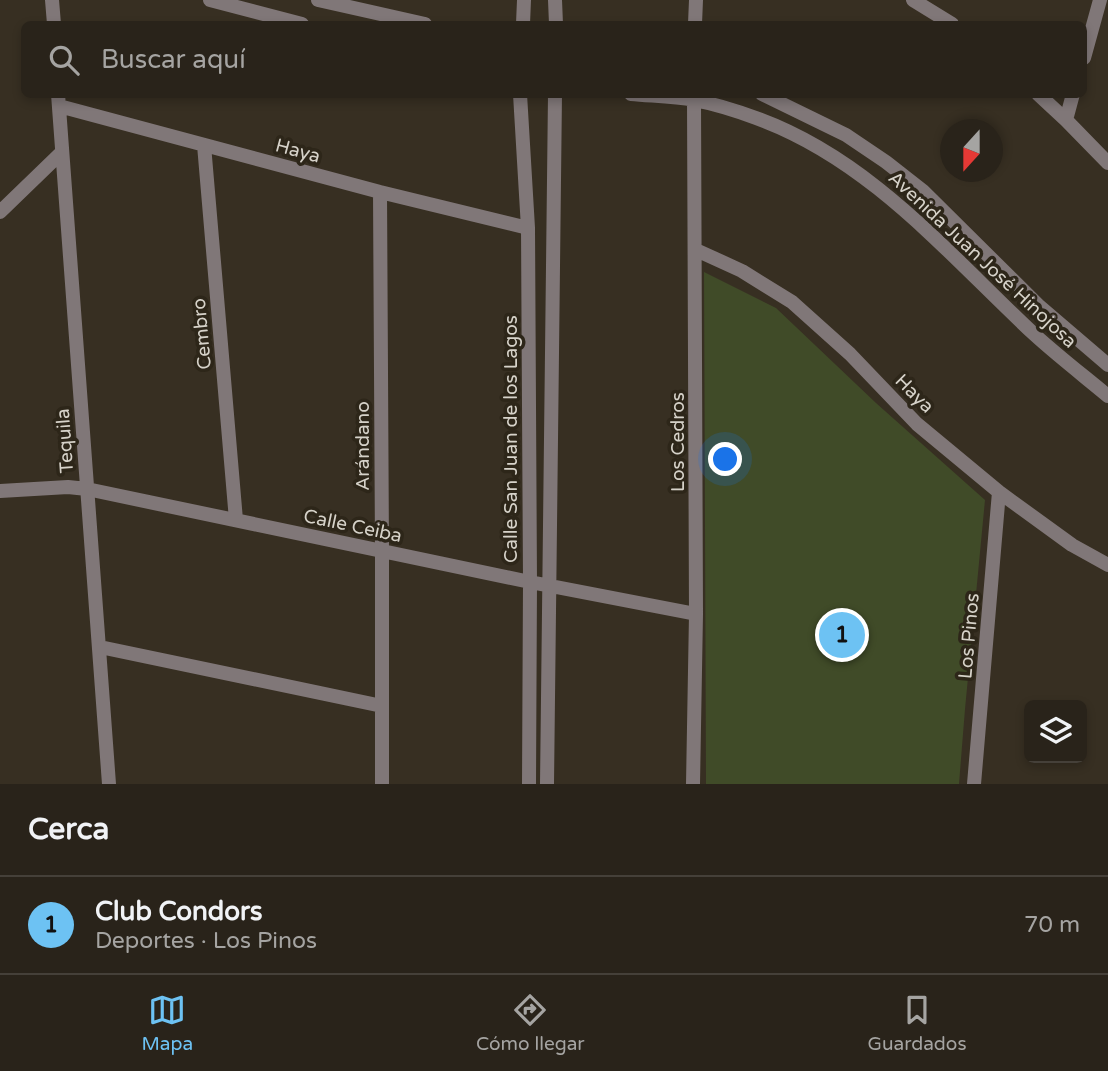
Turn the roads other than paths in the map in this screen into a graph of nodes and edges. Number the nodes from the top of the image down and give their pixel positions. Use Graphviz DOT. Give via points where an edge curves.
graph roads {
  1 [pos="52,0"];
  2 [pos="211,0"];
  3 [pos="318,0"];
  4 [pos="524,0"];
  5 [pos="555,0"];
  6 [pos="696,0"];
  7 [pos="913,0"];
  8 [pos="1100,0"];
  9 [pos="54,21"];
  10 [pos="291,21"];
  11 [pos="412,21"];
  12 [pos="523,21"];
  13 [pos="556,21"];
  14 [pos="695,21"];
  15 [pos="947,21"];
  16 [pos="1087,44"];
  17 [pos="520,98"];
  18 [pos="555,98"];
  19 [pos="673,98"];
  20 [pos="770,98"];
  21 [pos="1042,98"];
  22 [pos="1072,98"];
  23 [pos="59,100"];
  24 [pos="694,100"];
  25 [pos="1066,120"];
  26 [pos="204,145"];
  27 [pos="62,152"];
  28 [pos="1108,163"];
  29 [pos="380,192"];
  30 [pos="0,212"];
  31 [pos="528,228"];
  32 [pos="695,250"];
  33 [pos="1108,365"];
  34 [pos="1108,396"];
  35 [pos="87,489"];
  36 [pos="0,491"];
  37 [pos="999,492"];
  38 [pos="236,520"];
  39 [pos="382,552"];
  40 [pos="1108,565"];
  41 [pos="530,582"];
  42 [pos="548,585"];
  43 [pos="696,614"];
  44 [pos="100,647"];
  45 [pos="382,706"];
  46 [pos="109,784"];
  47 [pos="382,784"];
  48 [pos="529,784"];
  49 [pos="547,784"];
  50 [pos="693,784"];
  51 [pos="974,784"];
  1 -- 9 [label="street"];
  2 -- 10 [label="street"];
  3 -- 11 [label="street"];
  4 -- 12 [label="street"];
  5 -- 13 [label="street"];
  6 -- 14 [label="street"];
  7 -- 15 [label="street"];
  8 -- 16 [label="street"];
  17 -- 31 [label="street, Calle San Juan de los Lagos"];
  18 -- 42 [label="street, Calle San Juan de los Lagos"];
  19 -- 24 [label="street, Avenida Juan José Hinojosa"];
  20 -- 33 [label="street, Avenida Juan José Hinojosa" via="846,135 914,183 1038,305"];
  21 -- 25 [label="street"];
  22 -- 25 [label="street"];
  23 -- 26 [label="street, Haya"];
  23 -- 27 [label="street, Tequila"];
  24 -- 32 [label="street, Los Cedros"];
  24 -- 34 [label="street, Avenida Juan José Hinojosa" via="789,132 875,185"];
  25 -- 28 [label="street"];
  26 -- 29 [label="street, Haya"];
  26 -- 38 [label="street, Cembro"];
  27 -- 30 [label="street"];
  27 -- 35 [label="street, Tequila"];
  29 -- 31 [label="street, Haya"];
  29 -- 39 [label="street, Arándano"];
  31 -- 41 [label="street, Calle San Juan de los Lagos"];
  32 -- 37 [label="street, Haya" via="742,271 792,302 917,424"];
  32 -- 43 [label="street, Los Cedros"];
  35 -- 36 [label="street, Calle Ceiba"];
  35 -- 38 [label="street, Calle Ceiba"];
  35 -- 44 [label="street, Tequila"];
  37 -- 40 [label="street, Haya"];
  37 -- 51 [label="street, Los Pinos"];
  38 -- 39 [label="street, Calle Ceiba"];
  39 -- 41 [label="street, Calle Ceiba"];
  39 -- 45 [label="street, Arándano"];
  41 -- 42 [label="street, Calle Ceiba"];
  41 -- 48 [label="street, Calle San Juan de los Lagos"];
  42 -- 43 [label="street, Calle Ceiba"];
  42 -- 49 [label="street, Calle San Juan de los Lagos"];
  43 -- 50 [label="street, Los Cedros"];
  44 -- 45 [label="street"];
  44 -- 46 [label="street, Tequila"];
  45 -- 47 [label="street, Arándano"];
}
